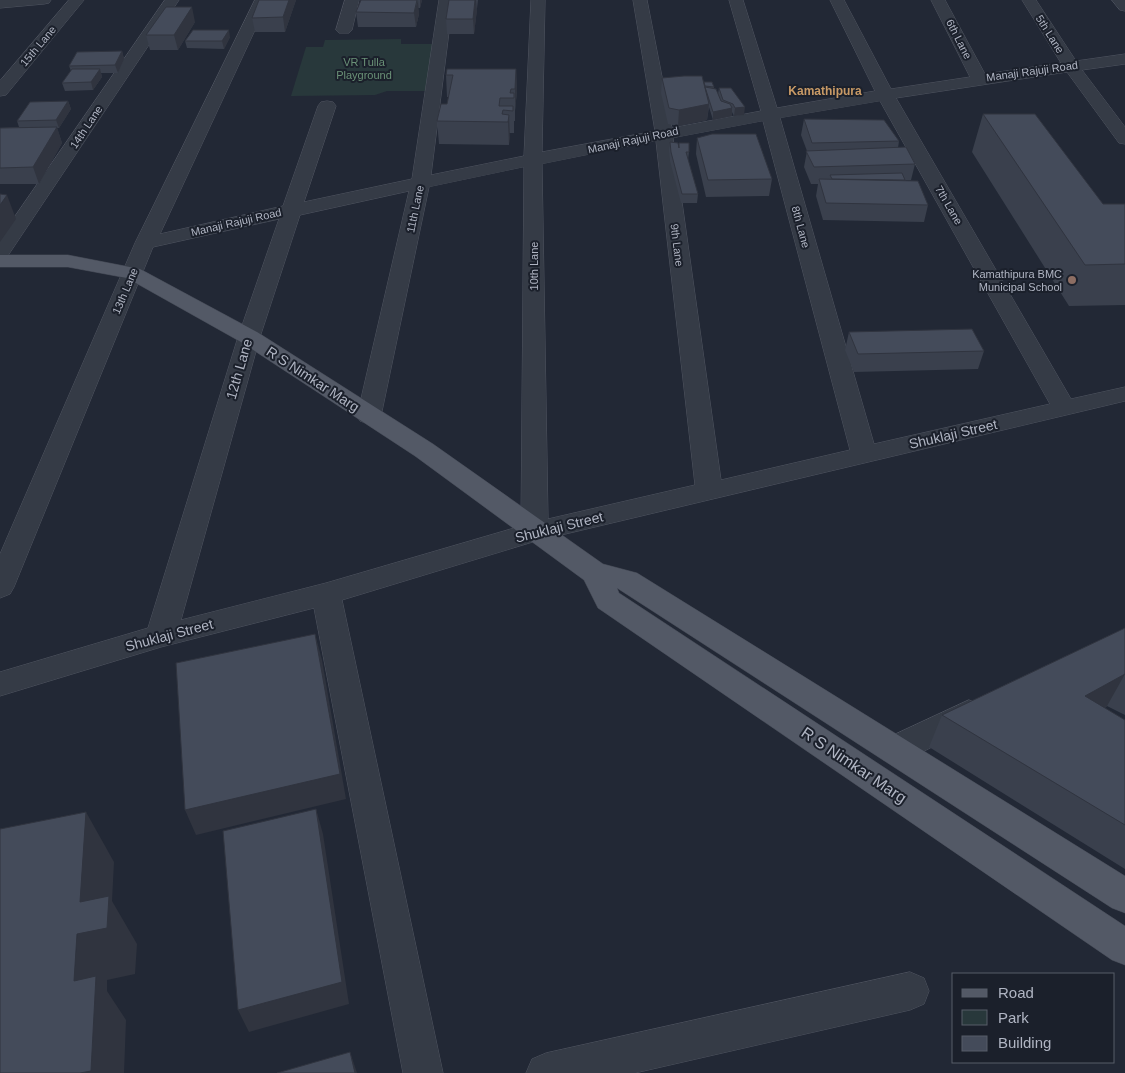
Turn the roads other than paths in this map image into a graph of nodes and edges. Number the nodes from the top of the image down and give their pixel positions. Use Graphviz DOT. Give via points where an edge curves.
graph roads {
  1 [pos="44,0"];
  2 [pos="77,0"];
  3 [pos="172,0"];
  4 [pos="262,0"];
  5 [pos="352,0"];
  6 [pos="446,0"];
  7 [pos="538,0"];
  8 [pos="640,0"];
  9 [pos="736,0"];
  10 [pos="838,0"];
  11 [pos="938,0"];
  12 [pos="1030,0"];
  13 [pos="1119,0"];
  14 [pos="0,4"];
  15 [pos="1125,7"];
  16 [pos="344,30"];
  17 [pos="1125,59"];
  18 [pos="1071,66"];
  19 [pos="979,79"];
  20 [pos="0,91"];
  21 [pos="885,94"];
  22 [pos="327,106"];
  23 [pos="770,114"];
  24 [pos="664,133"];
  25 [pos="1125,139"];
  26 [pos="533,161"];
  27 [pos="421,182"];
  28 [pos="291,210"];
  29 [pos="145,242"];
  30 [pos="0,253"];
  31 [pos="0,261"];
  32 [pos="133,273"];
  33 [pos="248,337"];
  34 [pos="1125,394"];
  35 [pos="1064,408"];
  36 [pos="370,416"];
  37 [pos="864,455"];
  38 [pos="709,491"];
  39 [pos="535,532"];
  40 [pos="595,573"];
  41 [pos="0,587"];
  42 [pos="326,594"];
  43 [pos="161,636"];
  44 [pos="0,684"];
  45 [pos="990,702"];
  46 [pos="894,750"];
  47 [pos="1124,895"];
  48 [pos="1125,947"];
  49 [pos="910,991"];
  50 [pos="424,1073"];
  51 [pos="546,1073"];
  1 -- 14 [label="street"];
  2 -- 20 [label="street, 15th Lane"];
  3 -- 30 [label="street, 14th Lane"];
  4 -- 29 [label="street, 13th Lane"];
  5 -- 16 [label="street"];
  6 -- 27 [label="street, 11th Lane"];
  7 -- 26 [label="street, 10th Lane"];
  8 -- 24 [label="street, 9th Lane"];
  9 -- 23 [label="street, 8th Lane"];
  10 -- 21 [label="street, 7th Lane"];
  11 -- 19 [label="street, 6th Lane"];
  12 -- 18 [label="street, 5th Lane"];
  13 -- 15 [label="street"];
  17 -- 18 [label="street, Manaji Rajuji Road"];
  18 -- 19 [label="street, Manaji Rajuji Road"];
  18 -- 25 [label="street, 5th Lane"];
  19 -- 21 [label="street, Manaji Rajuji Road"];
  21 -- 23 [label="street, Manaji Rajuji Road"];
  21 -- 35 [label="street, 7th Lane"];
  22 -- 28 [label="street, 12th Lane"];
  23 -- 24 [label="street, Manaji Rajuji Road"];
  23 -- 37 [label="street, 8th Lane"];
  24 -- 26 [label="street, Manaji Rajuji Road"];
  24 -- 38 [label="street, 9th Lane"];
  26 -- 27 [label="street, Manaji Rajuji Road"];
  26 -- 39 [label="street, 10th Lane"];
  27 -- 28 [label="street, Manaji Rajuji Road"];
  27 -- 36 [label="street, 11th Lane"];
  28 -- 29 [label="street, Manaji Rajuji Road"];
  28 -- 33 [label="street, 12th Lane"];
  29 -- 32 [label="street, 13th Lane"];
  31 -- 32 [label="main road, R S Nimkar Marg" via="68,261"];
  32 -- 33 [label="main road, R S Nimkar Marg"];
  32 -- 41 [label="street, 13th Lane"];
  33 -- 36 [label="main road, R S Nimkar Marg"];
  33 -- 43 [label="street, 12th Lane"];
  34 -- 35 [label="street, Shuklaji Street"];
  35 -- 37 [label="street, Shuklaji Street"];
  36 -- 39 [label="main road, R S Nimkar Marg" via="424,450"];
  37 -- 38 [label="street, Shuklaji Street"];
  38 -- 39 [label="street, Shuklaji Street"];
  39 -- 40 [label="main road, R S Nimkar Marg"];
  39 -- 42 [label="street, Shuklaji Street"];
  40 -- 46 [label="main road, R S Nimkar Marg" via="627,580"];
  40 -- 48 [label="main road, R S Nimkar Marg" via="608,600"];
  42 -- 43 [label="street, Shuklaji Street"];
  42 -- 50 [label="street"];
  43 -- 44 [label="street, Shuklaji Street"];
  45 -- 46 [label="street"];
  46 -- 47 [label="main road, R S Nimkar Marg"];
  49 -- 51 [label="street"];
}
